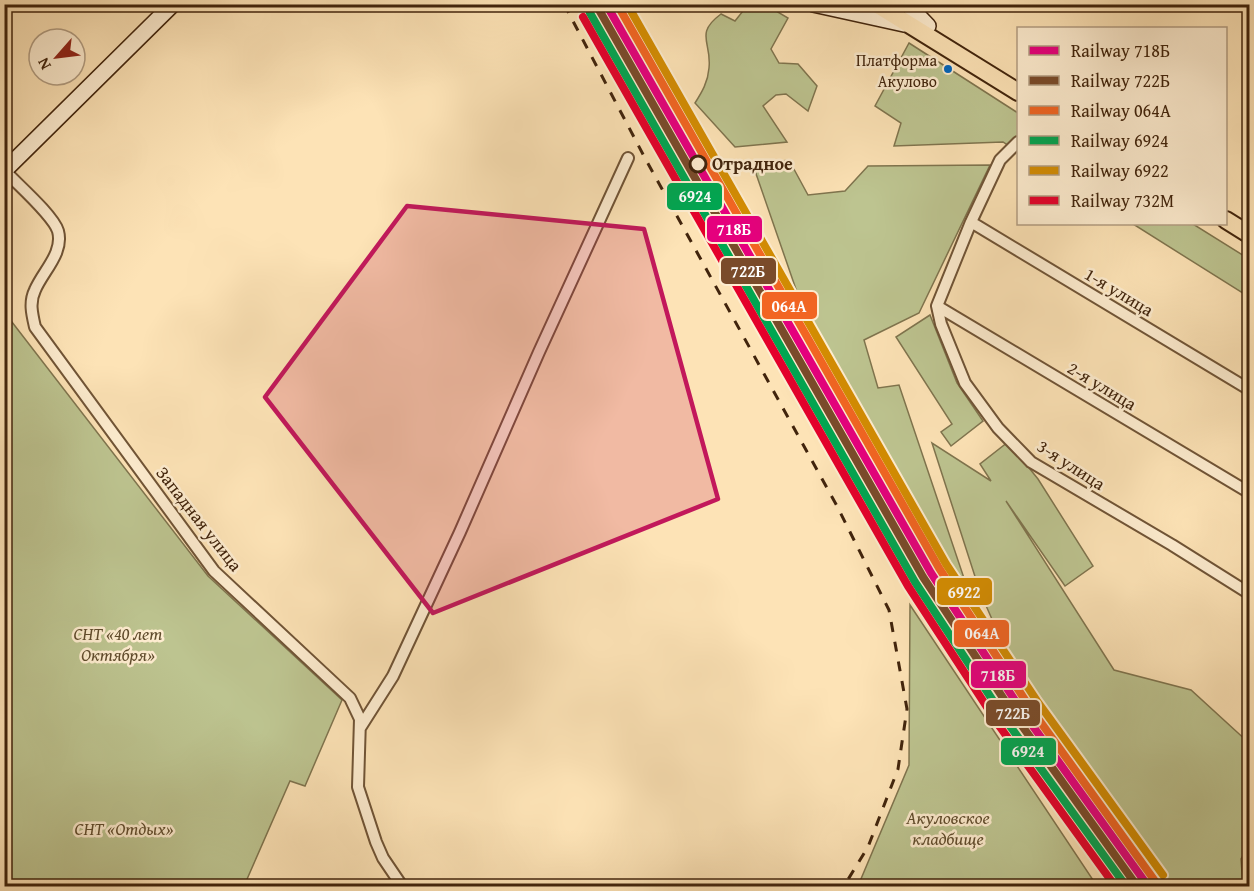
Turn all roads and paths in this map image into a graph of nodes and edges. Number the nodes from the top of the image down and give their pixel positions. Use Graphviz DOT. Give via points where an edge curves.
graph roads {
  1 [pos="173,4"];
  2 [pos="813,4"];
  3 [pos="876,4"];
  4 [pos="895,4"];
  5 [pos="907,4"];
  6 [pos="920,26"];
  7 [pos="1017,80"];
  8 [pos="1017,91"];
  9 [pos="1017,142"];
  10 [pos="628,158"];
  11 [pos="4,171"];
  12 [pos="1227,208"];
  13 [pos="1227,221"];
  14 [pos="971,222"];
  15 [pos="1250,222"];
  16 [pos="1250,235"];
  17 [pos="937,306"];
  18 [pos="1250,390"];
  19 [pos="1250,493"];
  20 [pos="1250,594"];
  21 [pos="360,728"];
  22 [pos="402,886"];
  1 -- 11 [label="street"];
  2 -- 6 [label="street"];
  3 -- 6 [label="main road"];
  4 -- 6 [label="main road"];
  5 -- 6 [label="street"];
  6 -- 7 [label="main road"];
  6 -- 8 [label="main road"];
  9 -- 14 [label="street" via="1000,160"];
  10 -- 21 [label="street" via="393,676"];
  11 -- 21 [label="street, Западная улица" via="58,230 59,249 34,291 31,308 35,327 214,571 350,698"];
  12 -- 15 [label="main road"];
  13 -- 16 [label="main road"];
  14 -- 17 [label="street"];
  14 -- 18 [label="street, 1-я улица"];
  17 -- 19 [label="street, 2-я улица"];
  17 -- 20 [label="street, 3-я улица" via="965,383 998,428 1031,462"];
  21 -- 22 [label="street, Западная улица" via="358,787 383,858"];
}
